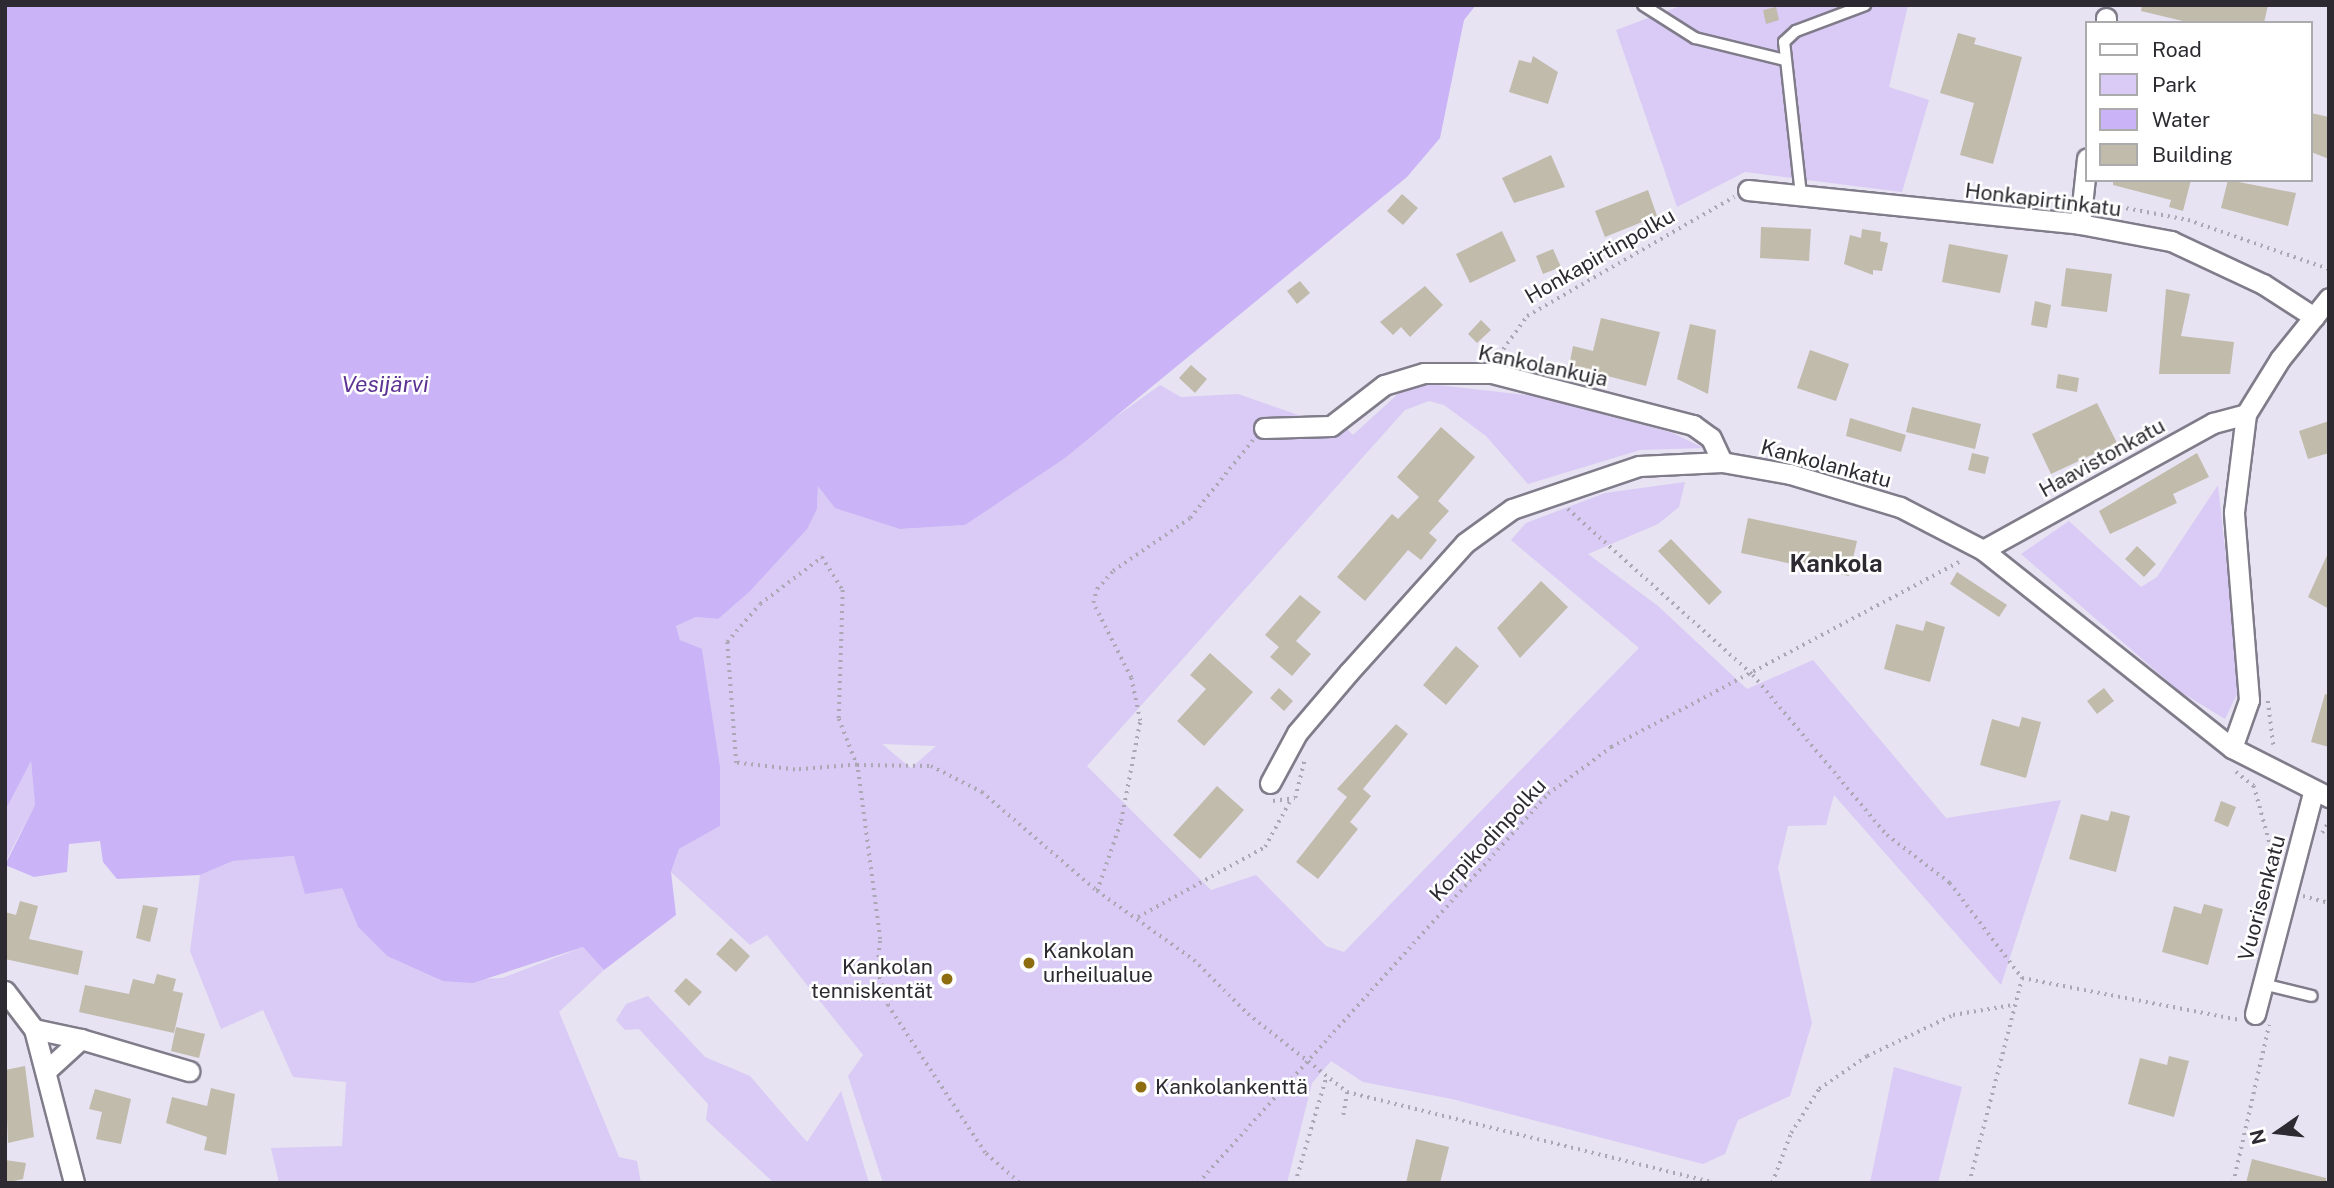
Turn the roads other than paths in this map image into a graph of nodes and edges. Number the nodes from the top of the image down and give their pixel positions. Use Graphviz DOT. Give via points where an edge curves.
graph roads {
  1 [pos="1643,5"];
  2 [pos="1864,5"];
  3 [pos="1785,61"];
  4 [pos="2086,165"];
  5 [pos="1748,190"];
  6 [pos="1801,195"];
  7 [pos="2080,224"];
  8 [pos="2329,298"];
  9 [pos="2314,317"];
  10 [pos="2246,414"];
  11 [pos="1264,428"];
  12 [pos="1722,462"];
  13 [pos="1977,553"];
  14 [pos="2228,756"];
  15 [pos="1266,790"];
  16 [pos="2321,795"];
  17 [pos="2270,986"];
  18 [pos="5,991"];
  19 [pos="2312,996"];
  20 [pos="2256,1021"];
  21 [pos="34,1029"];
  22 [pos="81,1039"];
  23 [pos="47,1070"];
  24 [pos="189,1071"];
  25 [pos="74,1183"];
  1 -- 3 [label="lane" via="1695,38"];
  2 -- 3 [label="lane" via="1796,31 1784,42"];
  3 -- 6 [label="lane"];
  4 -- 7 [label="street"];
  5 -- 6 [label="street, Honkapirtinkatu"];
  6 -- 7 [label="street, Honkapirtinkatu"];
  7 -- 9 [label="street, Honkapirtinkatu" via="2171,241 2263,284"];
  8 -- 9 [label="street"];
  9 -- 10 [label="street"];
  10 -- 13 [label="street, Haavistonkatu" via="2213,423"];
  10 -- 14 [label="street" via="2234,512 2249,699"];
  11 -- 12 [label="street, Kankolankuja" via="1331,426 1384,385 1424,373 1492,373 1693,425 1711,438"];
  12 -- 13 [label="street, Kankolankatu" via="1790,474 1900,508"];
  12 -- 15 [label="street, Kankolankatu" via="1639,466 1512,509 1465,543 1297,733"];
  13 -- 14 [label="street, Kankolankatu"];
  14 -- 16 [label="street, Kankolankatu" via="2265,767"];
  16 -- 17 [label="street, Vuorisenkatu"];
  17 -- 19 [label="lane"];
  17 -- 20 [label="street, Vuorisenkatu"];
  18 -- 21 [label="street"];
  21 -- 22 [label="street"];
  21 -- 23 [label="street"];
  22 -- 23 [label="street"];
  22 -- 24 [label="street"];
  23 -- 25 [label="street"];
}
